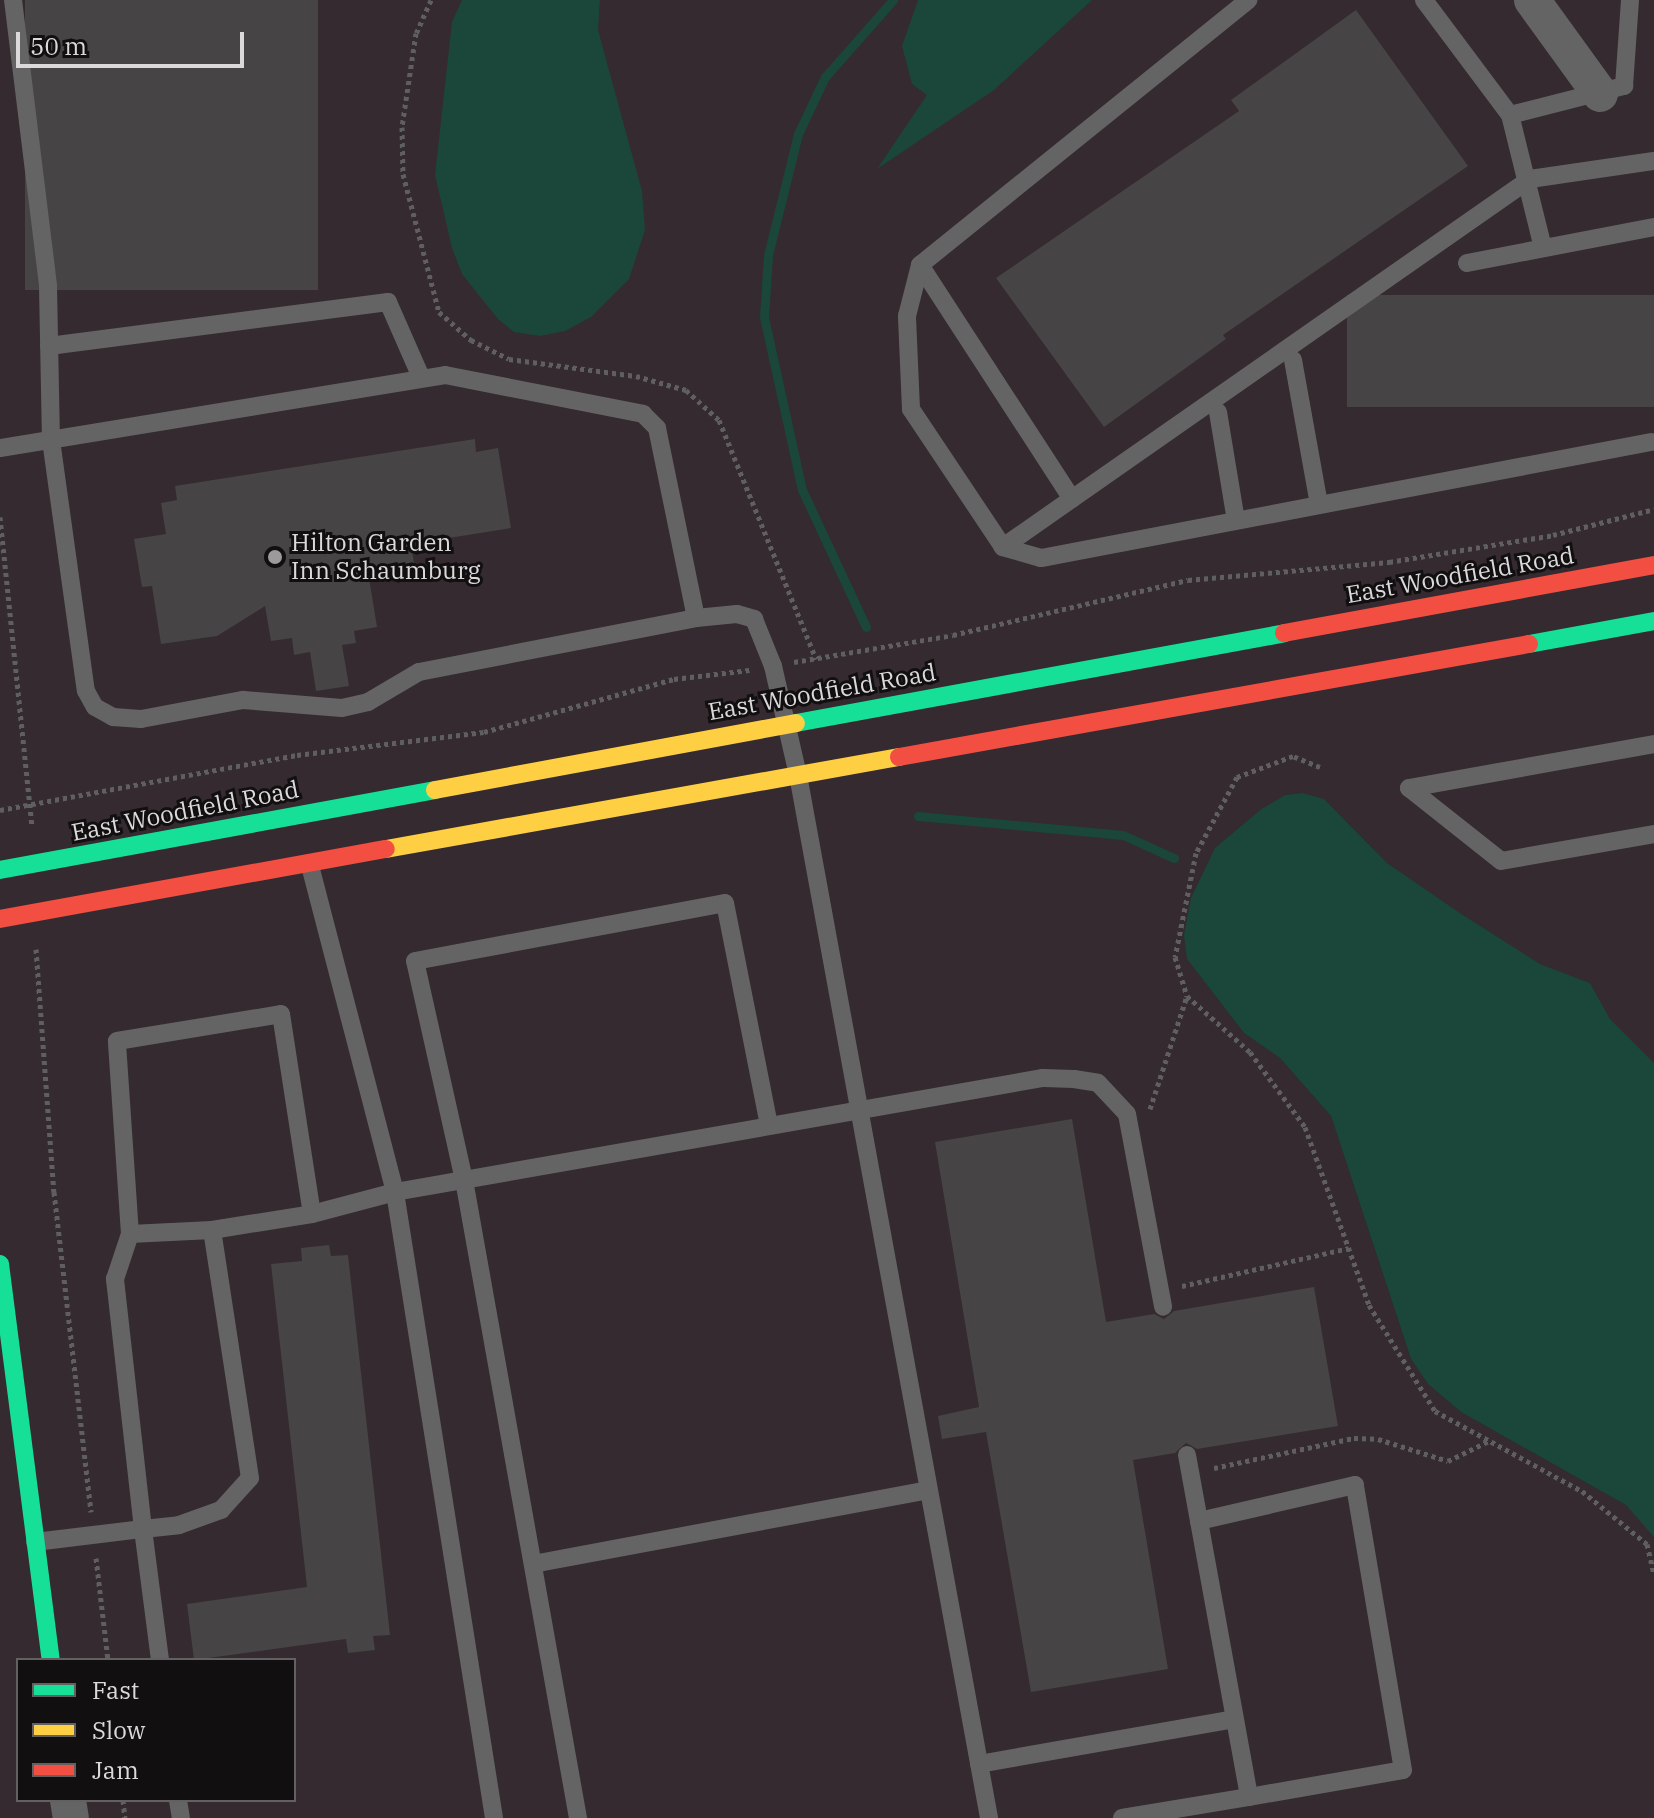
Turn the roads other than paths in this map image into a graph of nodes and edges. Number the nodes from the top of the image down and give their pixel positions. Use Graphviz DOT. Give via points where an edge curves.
graph roads {
  1 [pos="13,0"];
  2 [pos="1249,0"];
  3 [pos="1424,0"];
  4 [pos="1532,0"];
  5 [pos="1630,0"];
  6 [pos="1600,94"];
  7 [pos="1510,115"];
  8 [pos="1654,161"];
  9 [pos="1530,179"];
  10 [pos="1654,227"];
  11 [pos="1543,248"];
  12 [pos="1467,263"];
  13 [pos="920,265"];
  14 [pos="49,346"];
  15 [pos="1293,360"];
  16 [pos="421,377"];
  17 [pos="1218,412"];
  18 [pos="51,440"];
  19 [pos="1651,442"];
  20 [pos="0,448"];
  21 [pos="1072,499"];
  22 [pos="1319,505"];
  23 [pos="1236,521"];
  24 [pos="1003,547"];
  25 [pos="1654,565"];
  26 [pos="696,618"];
  27 [pos="1654,621"];
  28 [pos="786,723"];
  29 [pos="1654,744"];
  30 [pos="798,775"];
  31 [pos="1654,834"];
  32 [pos="309,863"];
  33 [pos="0,870"];
  34 [pos="0,919"];
  35 [pos="857,1111"];
  36 [pos="769,1126"];
  37 [pos="464,1180"];
  38 [pos="395,1192"];
  39 [pos="312,1214"];
  40 [pos="212,1230"];
  41 [pos="130,1234"];
  42 [pos="0,1264"];
  43 [pos="1162,1299"];
  44 [pos="1187,1455"];
  45 [pos="928,1490"];
  46 [pos="1199,1521"];
  47 [pos="143,1529"];
  48 [pos="35,1542"];
  49 [pos="533,1564"];
  50 [pos="51,1658"];
  51 [pos="160,1658"];
  52 [pos="1234,1719"];
  53 [pos="979,1764"];
  54 [pos="1249,1797"];
  55 [pos="494,1818"];
  56 [pos="578,1818"];
  57 [pos="989,1818"];
  58 [pos="1122,1818"];
  1 -- 14 [label="lane" via="48,286"];
  2 -- 13 [label="lane"];
  3 -- 7 [label="lane"];
  4 -- 6 [label="street"];
  5 -- 6 [label="lane" via="1624,86"];
  6 -- 7 [label="lane"];
  7 -- 9 [label="lane"];
  8 -- 9 [label="lane"];
  9 -- 11 [label="lane"];
  9 -- 21 [label="lane"];
  10 -- 11 [label="lane"];
  11 -- 12 [label="lane"];
  13 -- 21 [label="lane"];
  13 -- 24 [label="lane" via="907,316 911,409"];
  14 -- 16 [label="lane" via="388,302"];
  14 -- 18 [label="lane"];
  15 -- 22 [label="lane"];
  16 -- 18 [label="lane"];
  16 -- 26 [label="lane" via="445,375 643,414 657,428"];
  17 -- 23 [label="lane"];
  18 -- 20 [label="lane"];
  18 -- 26 [label="lane" via="86,691 95,707 113,717 141,719 243,700 342,708 368,702 419,672"];
  19 -- 22 [label="lane"];
  21 -- 24 [label="lane"];
  22 -- 23 [label="lane"];
  23 -- 24 [label="lane" via="1041,558"];
  25 -- 28 [label="street, East Woodfield Road"];
  26 -- 28 [label="lane" via="737,614 754,619 773,666"];
  27 -- 30 [label="street"];
  28 -- 30 [label="lane"];
  28 -- 33 [label="street, East Woodfield Road"];
  29 -- 31 [label="lane" via="1409,788 1501,861"];
  30 -- 32 [label="street"];
  30 -- 35 [label="lane"];
  32 -- 34 [label="street"];
  32 -- 38 [label="lane"];
  35 -- 36 [label="lane"];
  35 -- 43 [label="lane" via="1043,1078 1098,1083 1127,1114"];
  35 -- 45 [label="lane"];
  36 -- 37 [label="lane"];
  36 -- 37 [label="lane" via="725,903 415,961"];
  37 -- 38 [label="lane"];
  37 -- 49 [label="lane"];
  38 -- 39 [label="lane"];
  38 -- 55 [label="lane"];
  39 -- 40 [label="lane"];
  39 -- 41 [label="lane" via="281,1014 117,1041"];
  40 -- 41 [label="lane"];
  40 -- 47 [label="lane" via="250,1478 221,1510"];
  41 -- 47 [label="lane" via="115,1279"];
  42 -- 48 [label="street"];
  44 -- 46 [label="lane"];
  45 -- 49 [label="lane"];
  45 -- 53 [label="lane"];
  46 -- 52 [label="lane"];
  46 -- 54 [label="lane" via="1355,1485 1403,1770"];
  47 -- 48 [label="lane"];
  47 -- 51 [label="lane"];
  48 -- 50 [label="street"];
  49 -- 56 [label="lane"];
  52 -- 53 [label="lane"];
  52 -- 54 [label="lane"];
  53 -- 57 [label="lane"];
  54 -- 58 [label="lane"];
}
